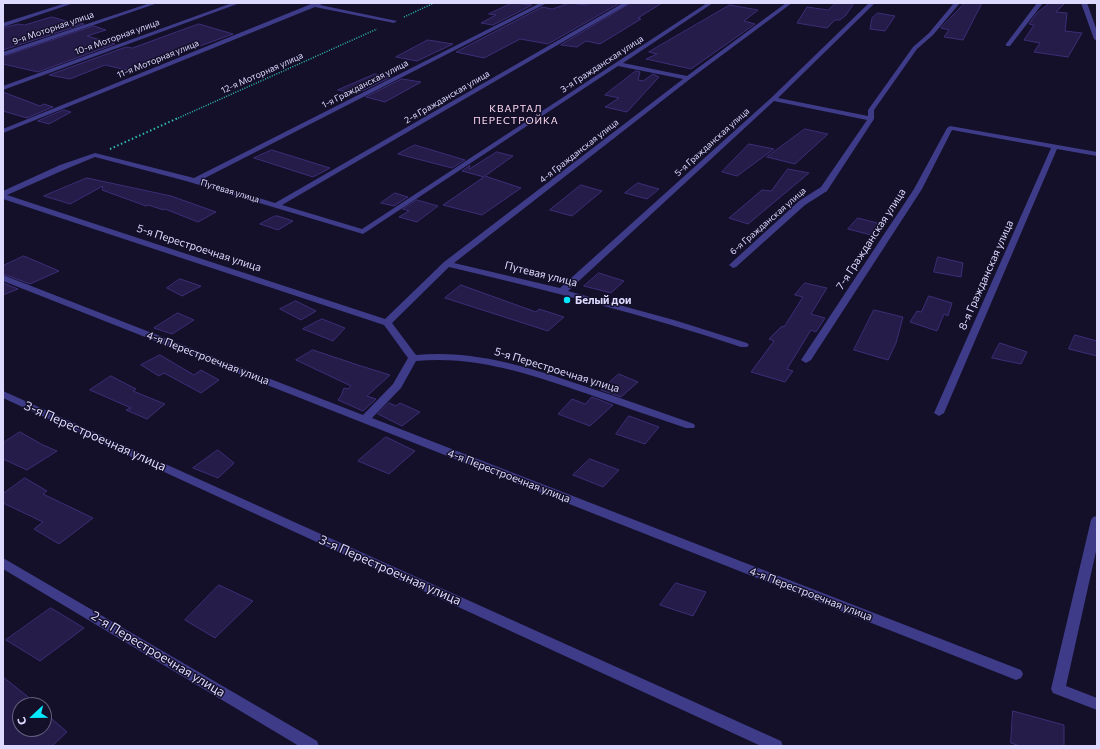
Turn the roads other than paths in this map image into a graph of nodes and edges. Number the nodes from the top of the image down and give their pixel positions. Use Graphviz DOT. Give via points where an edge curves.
graph roads {
  1 [pos="71,3"];
  2 [pos="155,3"];
  3 [pos="237,3"];
  4 [pos="304,3"];
  5 [pos="544,3"];
  6 [pos="627,3"];
  7 [pos="710,3"];
  8 [pos="789,3"];
  9 [pos="872,3"];
  10 [pos="957,3"];
  11 [pos="1040,3"];
  12 [pos="1084,3"];
  13 [pos="317,4"];
  14 [pos="394,21"];
  15 [pos="3,25"];
  16 [pos="1097,39"];
  17 [pos="1008,45"];
  18 [pos="3,54"];
  19 [pos="617,64"];
  20 [pos="688,78"];
  21 [pos="3,88"];
  22 [pos="773,99"];
  23 [pos="871,119"];
  24 [pos="3,131"];
  25 [pos="1055,146"];
  26 [pos="1097,154"];
  27 [pos="194,181"];
  28 [pos="3,195"];
  29 [pos="276,205"];
  30 [pos="363,232"];
  31 [pos="448,264"];
  32 [pos="733,265"];
  33 [pos="3,278"];
  34 [pos="562,290"];
  35 [pos="387,323"];
  36 [pos="744,345"];
  37 [pos="414,358"];
  38 [pos="806,360"];
  39 [pos="3,394"];
  40 [pos="939,413"];
  41 [pos="365,419"];
  42 [pos="690,426"];
  43 [pos="1097,520"];
  44 [pos="3,562"];
  45 [pos="1016,674"];
  46 [pos="1097,704"];
  47 [pos="312,746"];
  48 [pos="776,746"];
  1 -- 15 [label="street"];
  2 -- 18 [label="street, 9-я Моторная улица"];
  3 -- 21 [label="street, 10-я Моторная улица"];
  4 -- 13 [label="street"];
  5 -- 27 [label="street, 1-я Гражданская улица"];
  6 -- 29 [label="street, 2-я Гражданская улица"];
  7 -- 19 [label="street, 3-я Гражданская улица"];
  8 -- 20 [label="street, 4-я Гражданская улица"];
  9 -- 22 [label="street, 5-я Гражданская улица"];
  10 -- 23 [label="street, 6-я Гражданская улица" via="931,34 915,48 871,110"];
  11 -- 17 [label="street"];
  12 -- 16 [label="street"];
  13 -- 14 [label="street"];
  13 -- 24 [label="street, 11-я Моторная улица"];
  19 -- 20 [label="street"];
  19 -- 30 [label="street, 3-я Гражданская улица"];
  20 -- 31 [label="street, 4-я Гражданская улица"];
  22 -- 23 [label="street"];
  22 -- 34 [label="street, 5-я Гражданская улица"];
  23 -- 32 [label="street, 6-я Гражданская улица" via="824,189 802,203"];
  25 -- 26 [label="street"];
  25 -- 38 [label="street, 7-я Гражданская улица" via="950,128 918,189"];
  25 -- 40 [label="street, 8-я Гражданская улица"];
  27 -- 28 [label="street, Путевая улица" via="95,155"];
  27 -- 29 [label="street, Путевая улица"];
  28 -- 35 [label="street, 5-я Перестроечная улица"];
  29 -- 30 [label="street, Путевая улица"];
  31 -- 34 [label="street, Путевая улица"];
  31 -- 35 [label="street, 4-я Гражданская улица"];
  33 -- 41 [label="street, 4-я Перестроечная улица"];
  34 -- 36 [label="street, Путевая улица"];
  35 -- 37 [label="street"];
  37 -- 41 [label="street" via="397,386"];
  37 -- 42 [label="street, 5-я Перестроечная улица" via="450,355 479,358 536,373"];
  39 -- 48 [label="street, 3-я Перестроечная улица"];
  41 -- 45 [label="street, 4-я Перестроечная улица"];
  43 -- 46 [label="street" via="1058,689"];
  44 -- 47 [label="street, 2-я Перестроечная улица"];
}
